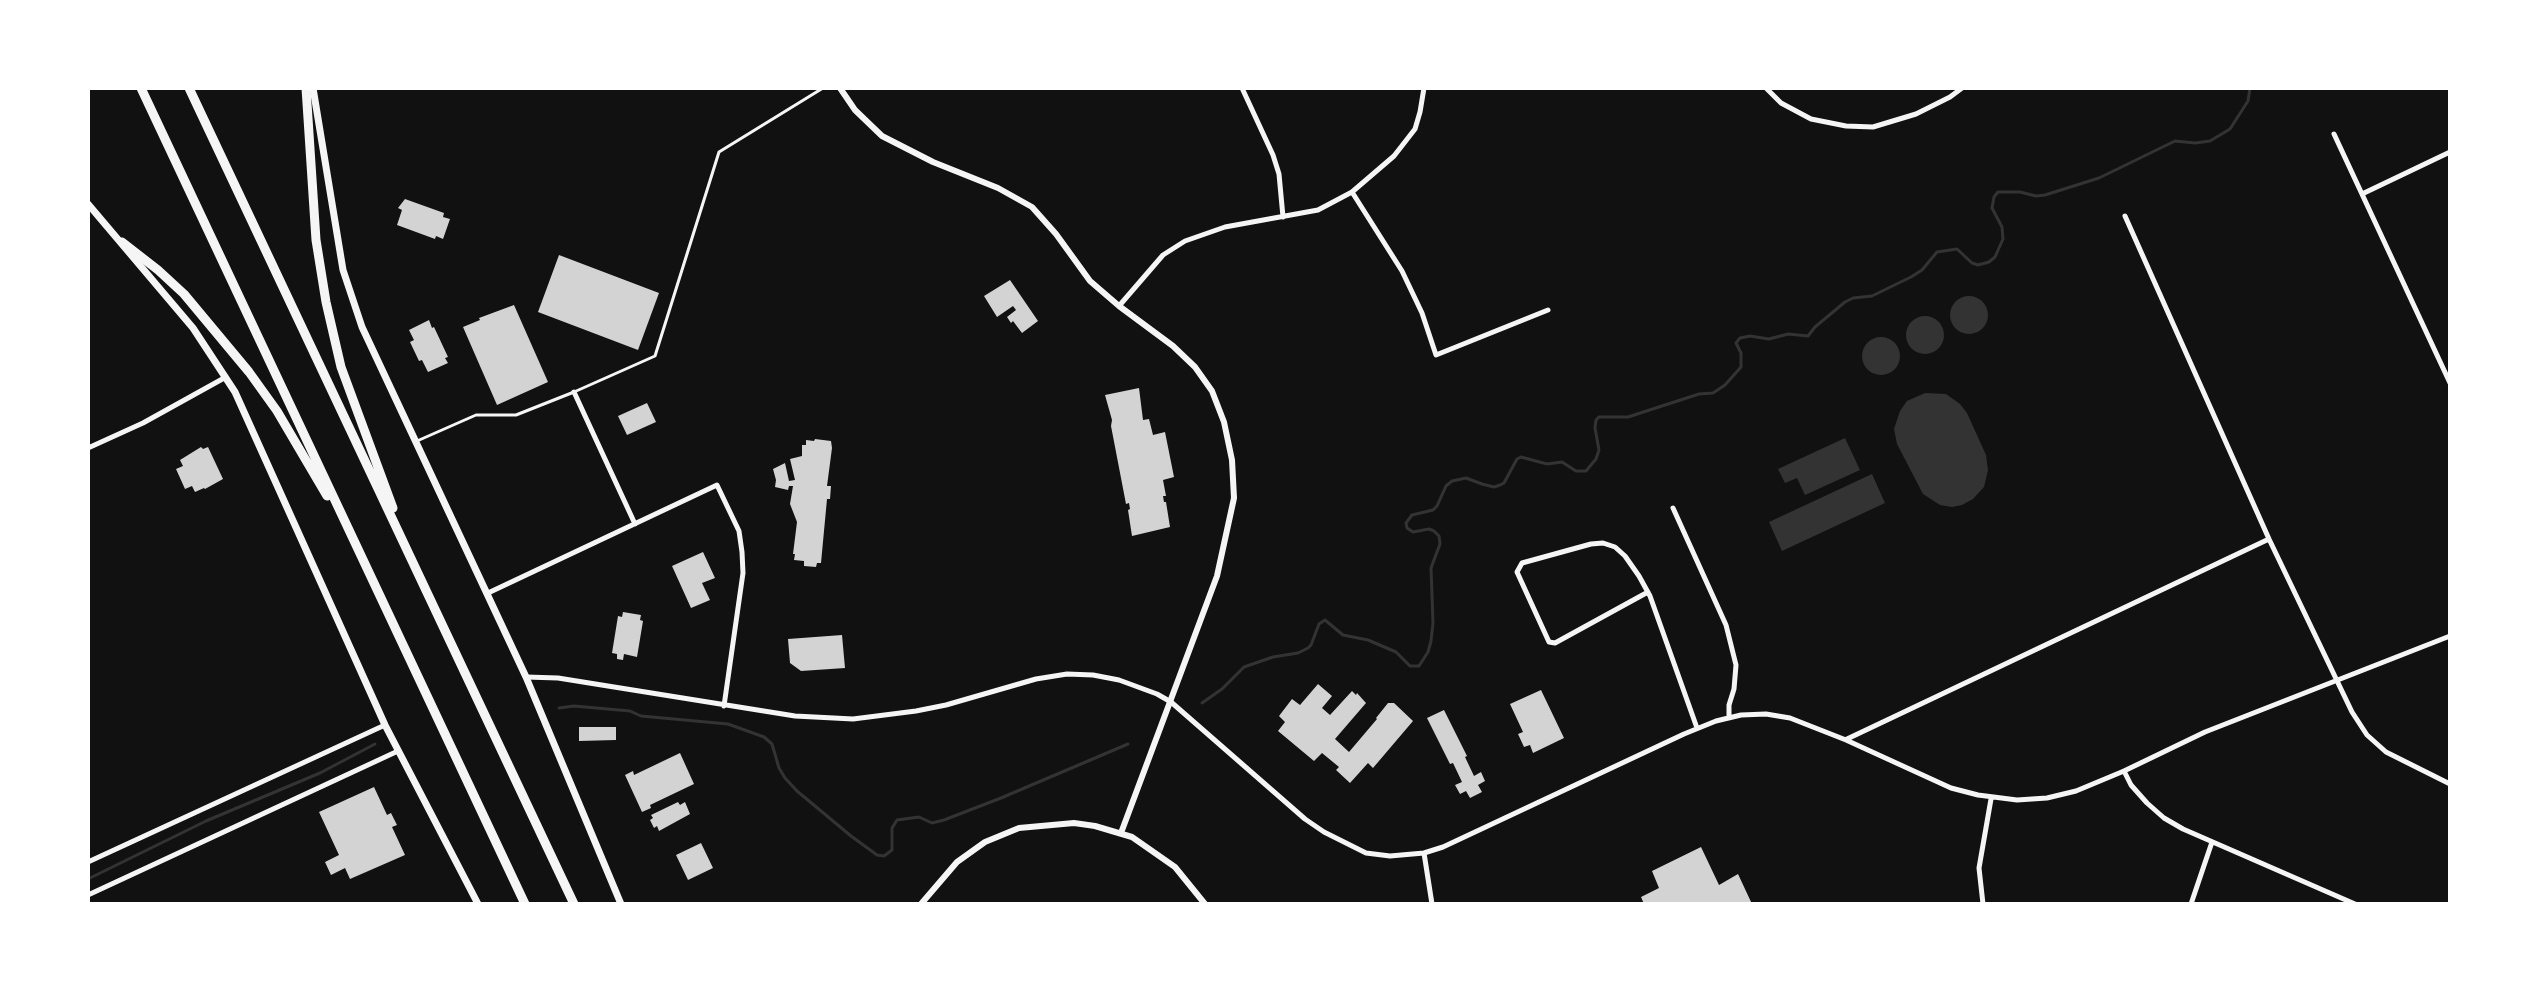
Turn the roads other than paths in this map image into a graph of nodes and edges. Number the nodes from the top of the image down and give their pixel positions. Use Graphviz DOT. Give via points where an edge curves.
graph roads {
  1 [pos="141,88"];
  2 [pos="189,88"];
  3 [pos="306,88"];
  4 [pos="313,88"];
  5 [pos="823,88"];
  6 [pos="840,88"];
  7 [pos="1242,88"];
  8 [pos="1424,88"];
  9 [pos="1766,88"];
  10 [pos="1962,88"];
  11 [pos="2334,134"];
  12 [pos="2450,152"];
  13 [pos="1352,192"];
  14 [pos="2362,194"];
  15 [pos="88,204"];
  16 [pos="2125,216"];
  17 [pos="1283,217"];
  18 [pos="122,242"];
  19 [pos="1119,306"];
  20 [pos="1548,310"];
  21 [pos="226,376"];
  22 [pos="2449,380"];
  23 [pos="574,392"];
  24 [pos="416,442"];
  25 [pos="88,448"];
  26 [pos="1673,508"];
  27 [pos="635,524"];
  28 [pos="2269,539"];
  29 [pos="357,546"];
  30 [pos="415,568"];
  31 [pos="1648,592"];
  32 [pos="488,593"];
  33 [pos="2450,636"];
  34 [pos="526,677"];
  35 [pos="2336,680"];
  36 [pos="1171,702"];
  37 [pos="724,706"];
  38 [pos="1729,717"];
  39 [pos="385,725"];
  40 [pos="1697,728"];
  41 [pos="1846,740"];
  42 [pos="398,751"];
  43 [pos="2124,771"];
  44 [pos="2450,784"];
  45 [pos="1991,799"];
  46 [pos="1121,833"];
  47 [pos="2212,842"];
  48 [pos="1424,853"];
  49 [pos="88,862"];
  50 [pos="88,895"];
  51 [pos="478,904"];
  52 [pos="525,904"];
  53 [pos="574,904"];
  54 [pos="621,904"];
  55 [pos="921,904"];
  56 [pos="1205,904"];
  57 [pos="1432,904"];
  58 [pos="1983,904"];
  59 [pos="2191,904"];
  60 [pos="2355,904"];
  1 -- 29 [label="highway"];
  2 -- 30 [label="highway"];
  3 -- 30 [label="highway" via="316,240 326,302 341,367"];
  4 -- 24 [label="main road" via="343,270 362,327"];
  5 -- 23 [label="lane" via="719,152 655,356"];
  6 -- 19 [label="street" via="882,136 1032,207 1090,281"];
  7 -- 17 [label="street" via="1273,155"];
  8 -- 13 [label="street" via="1415,129 1394,156"];
  9 -- 10 [label="street" via="1811,119 1873,127 1916,114"];
  11 -- 14 [label="street"];
  12 -- 14 [label="street"];
  13 -- 17 [label="street" via="1318,210"];
  13 -- 20 [label="street" via="1402,271 1436,355"];
  14 -- 22 [label="street"];
  15 -- 18 [label="main road"];
  16 -- 28 [label="street"];
  17 -- 19 [label="street" via="1225,227 1185,241 1155,263"];
  18 -- 21 [label="main road"];
  18 -- 29 [label="highway" via="184,294 249,372"];
  19 -- 36 [label="street" via="1195,367 1212,391 1232,460 1234,498 1217,576"];
  21 -- 25 [label="street"];
  21 -- 39 [label="main road"];
  23 -- 24 [label="lane" via="516,415 476,415"];
  23 -- 27 [label="street"];
  24 -- 32 [label="main road"];
  26 -- 38 [label="street" via="1726,625 1736,665"];
  27 -- 32 [label="street"];
  27 -- 37 [label="street" via="717,485 729,509 739,531 743,573"];
  28 -- 35 [label="street"];
  28 -- 41 [label="street"];
  29 -- 52 [label="highway"];
  30 -- 53 [label="highway"];
  31 -- 31 [label="street" via="1625,556 1603,543 1518,566 1549,642"];
  31 -- 40 [label="street"];
  32 -- 34 [label="main road"];
  33 -- 35 [label="street"];
  34 -- 37 [label="street"];
  34 -- 54 [label="main road"];
  35 -- 43 [label="street"];
  35 -- 44 [label="street" via="2367,735 2386,752"];
  36 -- 37 [label="street" via="1119,680 1067,674 946,705 853,719"];
  36 -- 46 [label="street"];
  36 -- 48 [label="street" via="1324,832 1366,853"];
  38 -- 40 [label="street"];
  38 -- 41 [label="street" via="1778,716"];
  39 -- 42 [label="main road"];
  39 -- 49 [label="street"];
  40 -- 48 [label="street"];
  41 -- 45 [label="street" via="1951,788"];
  42 -- 50 [label="street"];
  42 -- 51 [label="main road"];
  43 -- 45 [label="street" via="2047,798"];
  43 -- 47 [label="street" via="2164,818"];
  45 -- 58 [label="street" via="1979,868"];
  46 -- 55 [label="street" via="1074,823 1036,824 1001,834 957,862"];
  46 -- 56 [label="street" via="1175,867"];
  47 -- 59 [label="street"];
  47 -- 60 [label="street"];
  48 -- 57 [label="street"];
}
